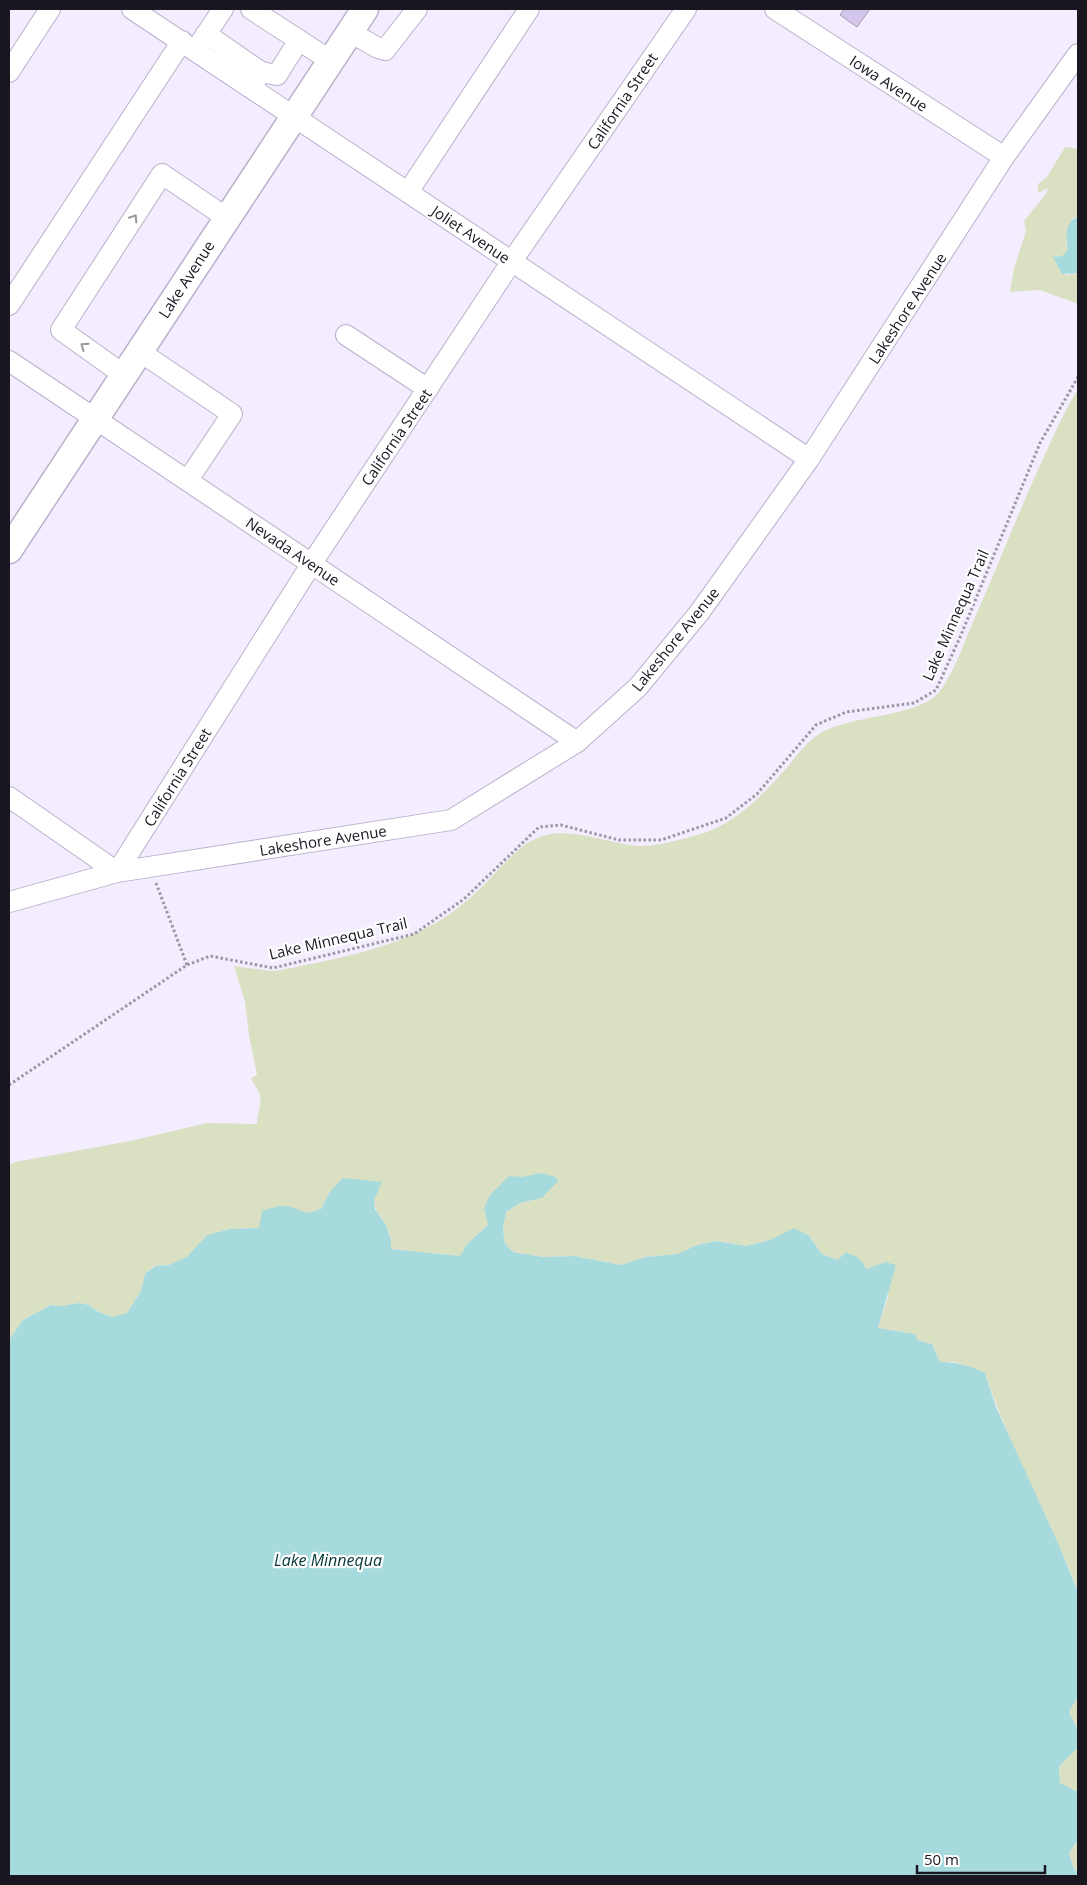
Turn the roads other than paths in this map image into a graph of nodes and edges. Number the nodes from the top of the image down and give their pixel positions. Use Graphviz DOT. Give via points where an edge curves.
graph roads {
  1 [pos="50,9"];
  2 [pos="132,9"];
  3 [pos="223,9"];
  4 [pos="251,9"];
  5 [pos="365,9"];
  6 [pos="417,9"];
  7 [pos="529,9"];
  8 [pos="686,9"];
  9 [pos="775,9"];
  10 [pos="350,32"];
  11 [pos="299,40"];
  12 [pos="195,42"];
  13 [pos="1078,54"];
  14 [pos="331,61"];
  15 [pos="9,72"];
  16 [pos="256,80"];
  17 [pos="294,116"];
  18 [pos="1004,157"];
  19 [pos="408,192"];
  20 [pos="227,218"];
  21 [pos="512,261"];
  22 [pos="9,304"];
  23 [pos="346,335"];
  24 [pos="139,352"];
  25 [pos="9,361"];
  26 [pos="124,375"];
  27 [pos="428,389"];
  28 [pos="95,418"];
  29 [pos="809,459"];
  30 [pos="188,480"];
  31 [pos="9,550"];
  32 [pos="312,564"];
  33 [pos="577,742"];
  34 [pos="9,797"];
  35 [pos="117,872"];
  36 [pos="9,902"];
  1 -- 15 [label="street"];
  2 -- 12 [label="street, Joliet Avenue"];
  3 -- 12 [label="street"];
  4 -- 11 [label="street"];
  5 -- 10 [label="main road, Lake Avenue"];
  6 -- 10 [label="street" via="385,50"];
  7 -- 19 [label="street"];
  8 -- 21 [label="street, California Street"];
  9 -- 18 [label="street, Iowa Avenue"];
  10 -- 14 [label="main road, Lake Avenue"];
  11 -- 14 [label="street"];
  11 -- 16 [label="street" via="276,74"];
  12 -- 16 [label="street, Joliet Avenue"];
  12 -- 22 [label="street"];
  13 -- 18 [label="street, Lakeshore Avenue"];
  14 -- 17 [label="main road, Lake Avenue"];
  16 -- 17 [label="street, Joliet Avenue"];
  17 -- 19 [label="street, Joliet Avenue"];
  17 -- 20 [label="main road, Lake Avenue"];
  18 -- 29 [label="street, Lakeshore Avenue"];
  19 -- 21 [label="street, Joliet Avenue"];
  20 -- 24 [label="main road, Lake Avenue"];
  26 -- 20 [label="street, one-way" via="61,330 162,174"];
  21 -- 27 [label="street, California Street"];
  21 -- 29 [label="street, Joliet Avenue"];
  23 -- 27 [label="street"];
  24 -- 26 [label="main road, Lake Avenue"];
  24 -- 30 [label="street" via="232,414"];
  25 -- 28 [label="street, Nevada Avenue"];
  26 -- 28 [label="main road, Lake Avenue"];
  27 -- 32 [label="street, California Street"];
  28 -- 30 [label="street, Nevada Avenue"];
  28 -- 31 [label="main road, Lake Avenue"];
  29 -- 33 [label="street, Lakeshore Avenue" via="700,613 638,687"];
  30 -- 32 [label="street, Nevada Avenue"];
  32 -- 33 [label="street, Nevada Avenue"];
  32 -- 35 [label="street, California Street"];
  33 -- 35 [label="street, Lakeshore Avenue" via="451,820"];
  34 -- 35 [label="street"];
  35 -- 36 [label="street, Lakeshore Avenue"];
}
